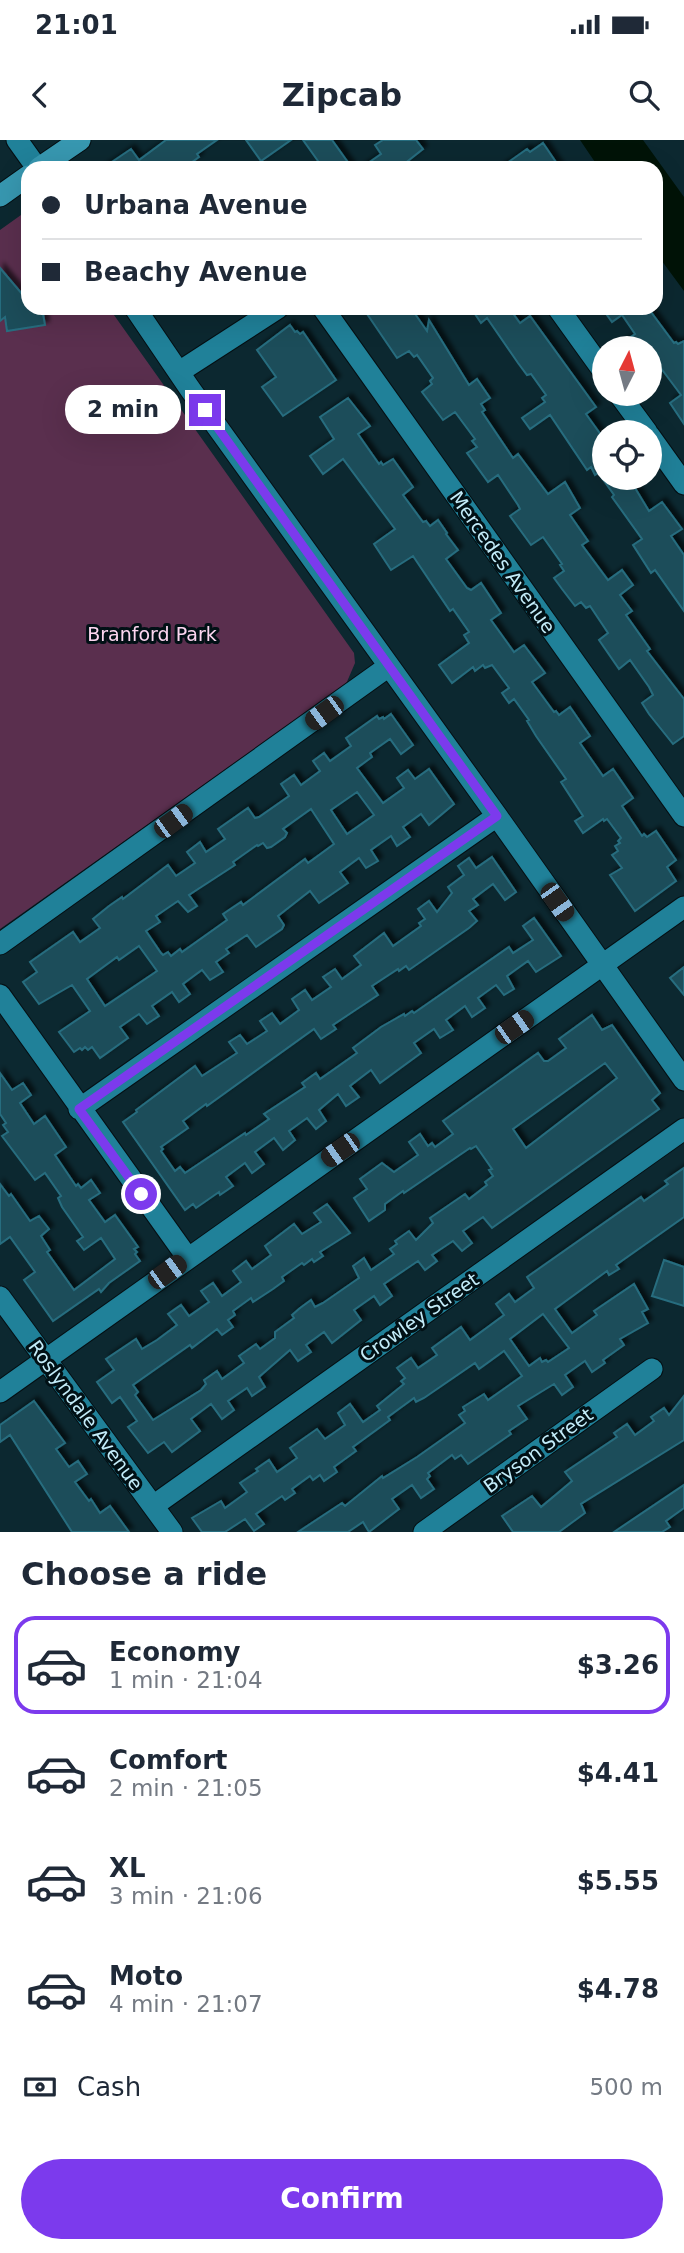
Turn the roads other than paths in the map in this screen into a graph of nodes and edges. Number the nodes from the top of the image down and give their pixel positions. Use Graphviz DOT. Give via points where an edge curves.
graph roads {
  1 [pos="17,140"];
  2 [pos="80,140"];
  3 [pos="33,161"];
  4 [pos="48,161"];
  5 [pos="21,181"];
  6 [pos="0,196"];
  7 [pos="140,315"];
  8 [pos="267,315"];
  9 [pos="328,315"];
  10 [pos="563,315"];
  11 [pos="592,355"];
  12 [pos="179,372"];
  13 [pos="662,453"];
  14 [pos="684,484"];
  15 [pos="389,666"];
  16 [pos="497,816"];
  17 [pos="684,816"];
  18 [pos="684,907"];
  19 [pos="0,944"];
  20 [pos="601,966"];
  21 [pos="0,995"];
  22 [pos="684,1080"];
  23 [pos="79,1109"];
  24 [pos="684,1129"];
  25 [pos="187,1257"];
  26 [pos="0,1297"];
  27 [pos="45,1360"];
  28 [pos="652,1369"];
  29 [pos="0,1392"];
  30 [pos="153,1506"];
  31 [pos="172,1532"];
  32 [pos="424,1532"];
  1 -- 3 [label="street"];
  2 -- 4 [label="main road"];
  5 -- 6 [label="main road"];
  7 -- 12 [label="street"];
  8 -- 12 [label="street"];
  9 -- 17 [label="street, Mercedes Avenue"];
  10 -- 11 [label="street"];
  12 -- 15 [label="street"];
  13 -- 14 [label="street"];
  15 -- 16 [label="street"];
  15 -- 19 [label="street"];
  16 -- 20 [label="street"];
  16 -- 23 [label="street"];
  18 -- 20 [label="street"];
  20 -- 22 [label="street"];
  20 -- 25 [label="street"];
  21 -- 23 [label="street"];
  23 -- 25 [label="street"];
  24 -- 30 [label="street, Crowley Street"];
  25 -- 27 [label="street"];
  26 -- 27 [label="street, Roslyndale Avenue"];
  27 -- 29 [label="street"];
  27 -- 30 [label="street, Roslyndale Avenue"];
  28 -- 32 [label="street, Bryson Street"];
  30 -- 31 [label="street, Roslyndale Avenue"];
}
